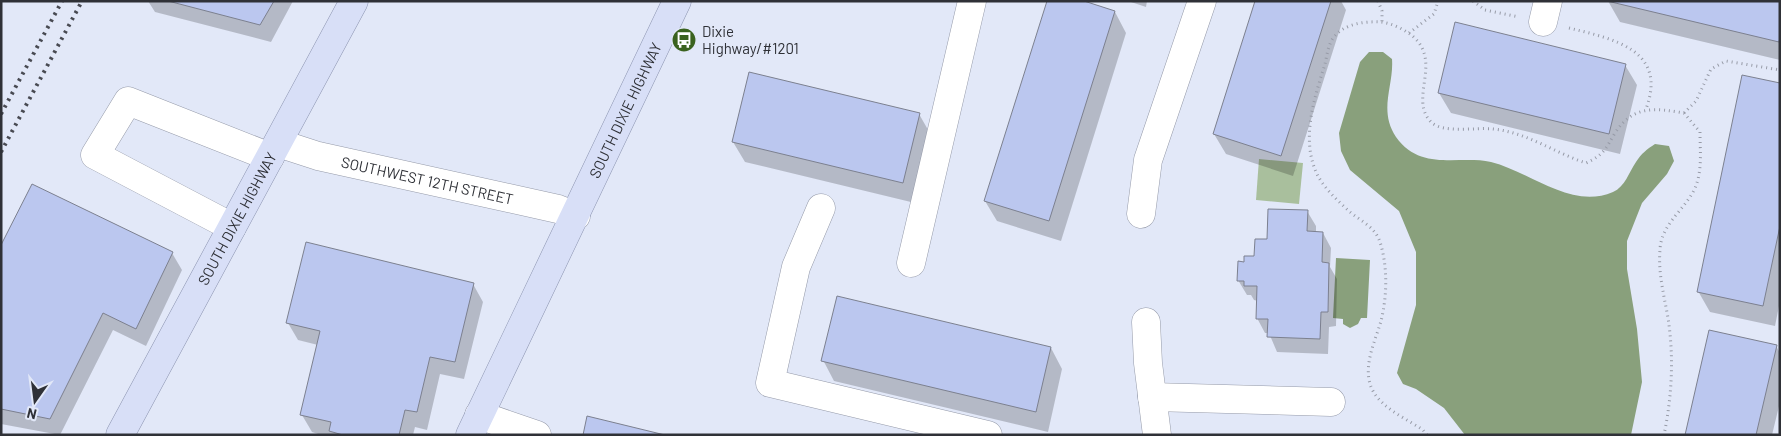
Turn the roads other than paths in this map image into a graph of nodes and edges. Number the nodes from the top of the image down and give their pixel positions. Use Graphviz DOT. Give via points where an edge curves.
graph roads {
  1 [pos="354,1"];
  2 [pos="677,1"];
  3 [pos="972,1"];
  4 [pos="1202,1"];
  5 [pos="274,150"];
  6 [pos="821,208"];
  7 [pos="1141,214"];
  8 [pos="576,216"];
  9 [pos="232,227"];
  10 [pos="911,263"];
  11 [pos="1146,322"];
  12 [pos="1152,397"];
  13 [pos="1331,402"];
  14 [pos="474,425"];
  15 [pos="120,435"];
  16 [pos="537,435"];
  17 [pos="988,435"];
  18 [pos="1157,435"];
  1 -- 5 [label="main road, SOUTH DIXIE HIGHWAY"];
  2 -- 8 [label="main road, SOUTH DIXIE HIGHWAY"];
  3 -- 10 [label="street"];
  4 -- 7 [label="street" via="1148,160"];
  5 -- 8 [label="street, SOUTHWEST 12TH STREET" via="318,156 558,209"];
  5 -- 9 [label="main road, SOUTH DIXIE HIGHWAY"];
  5 -- 9 [label="street, SOUTHWEST 12TH STREET" via="128,101 95,155"];
  6 -- 17 [label="street" via="796,267 770,383"];
  8 -- 14 [label="main road, SOUTH DIXIE HIGHWAY"];
  9 -- 15 [label="main road, SOUTH DIXIE HIGHWAY"];
  11 -- 12 [label="street"];
  12 -- 13 [label="street"];
  12 -- 18 [label="street"];
  14 -- 16 [label="street"];
}
